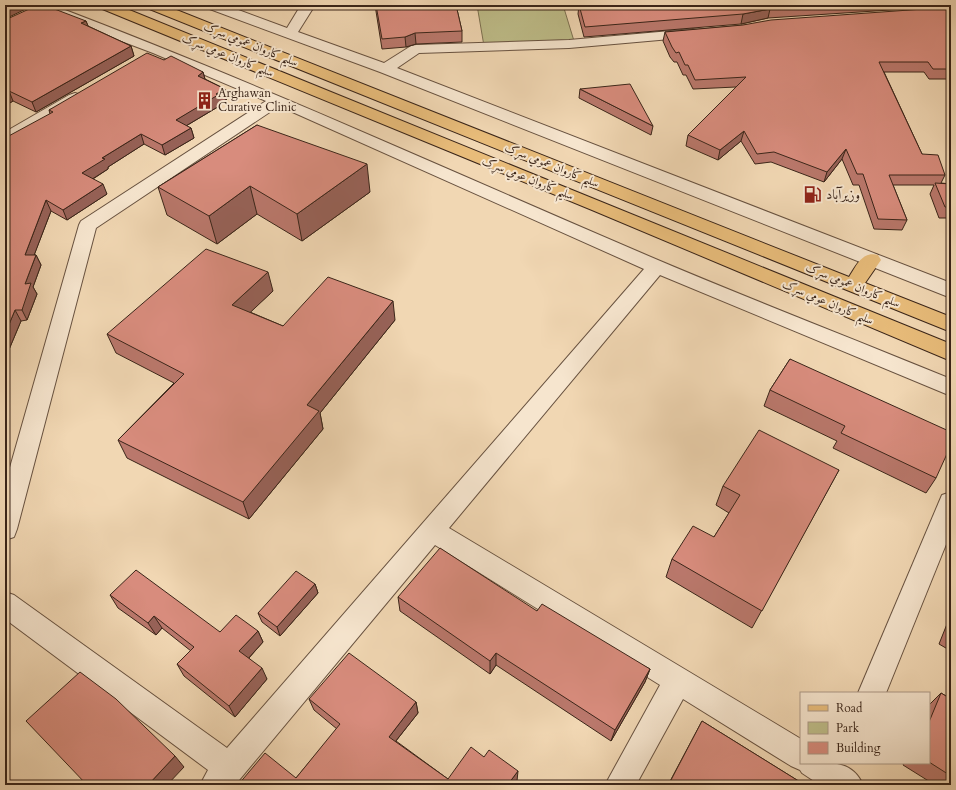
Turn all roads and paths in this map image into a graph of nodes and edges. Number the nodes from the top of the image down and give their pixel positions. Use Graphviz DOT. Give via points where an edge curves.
graph roads {
  1 [pos="105,5"];
  2 [pos="152,5"];
  3 [pos="212,5"];
  4 [pos="308,5"];
  5 [pos="41,8"];
  6 [pos="707,32"];
  7 [pos="290,34"];
  8 [pos="158,50"];
  9 [pos="138,62"];
  10 [pos="385,69"];
  11 [pos="85,92"];
  12 [pos="278,100"];
  13 [pos="5,139"];
  14 [pos="618,191"];
  15 [pos="598,206"];
  16 [pos="871,260"];
  17 [pos="657,266"];
  18 [pos="854,285"];
  19 [pos="951,290"];
  20 [pos="951,325"];
  21 [pos="951,353"];
  22 [pos="951,388"];
  23 [pos="951,502"];
  24 [pos="5,529"];
  25 [pos="432,530"];
  26 [pos="5,604"];
  27 [pos="678,681"];
  28 [pos="872,692"];
  29 [pos="800,755"];
  30 [pos="223,776"];
  31 [pos="620,785"];
  1 -- 15 [label="main road, سلیم کاروان عومي سړک"];
  2 -- 14 [label="main road, سلیم کاروان عمومي سړک"];
  3 -- 7 [label="street"];
  4 -- 7 [label="street"];
  5 -- 8 [label="street"];
  6 -- 10 [label="street" via="569,44 416,49"];
  7 -- 10 [label="street"];
  8 -- 9 [label="street"];
  8 -- 12 [label="street"];
  10 -- 16 [label="street"];
  11 -- 13 [label="street"];
  12 -- 17 [label="street"];
  12 -- 24 [label="street" via="88,225"];
  14 -- 15 [label="main road"];
  14 -- 18 [label="main road, سلیم کاروان عمومي سړک"];
  15 -- 21 [label="main road, سلیم کاروان عومي سړک"];
  16 -- 18 [label="main road"];
  16 -- 19 [label="street"];
  17 -- 22 [label="street"];
  17 -- 25 [label="street"];
  18 -- 20 [label="main road, سلیم کاروان عمومي سړک"];
  23 -- 28 [label="street"];
  25 -- 27 [label="street"];
  25 -- 30 [label="street"];
  26 -- 30 [label="street"];
  27 -- 29 [label="street"];
  27 -- 31 [label="street"];
}
